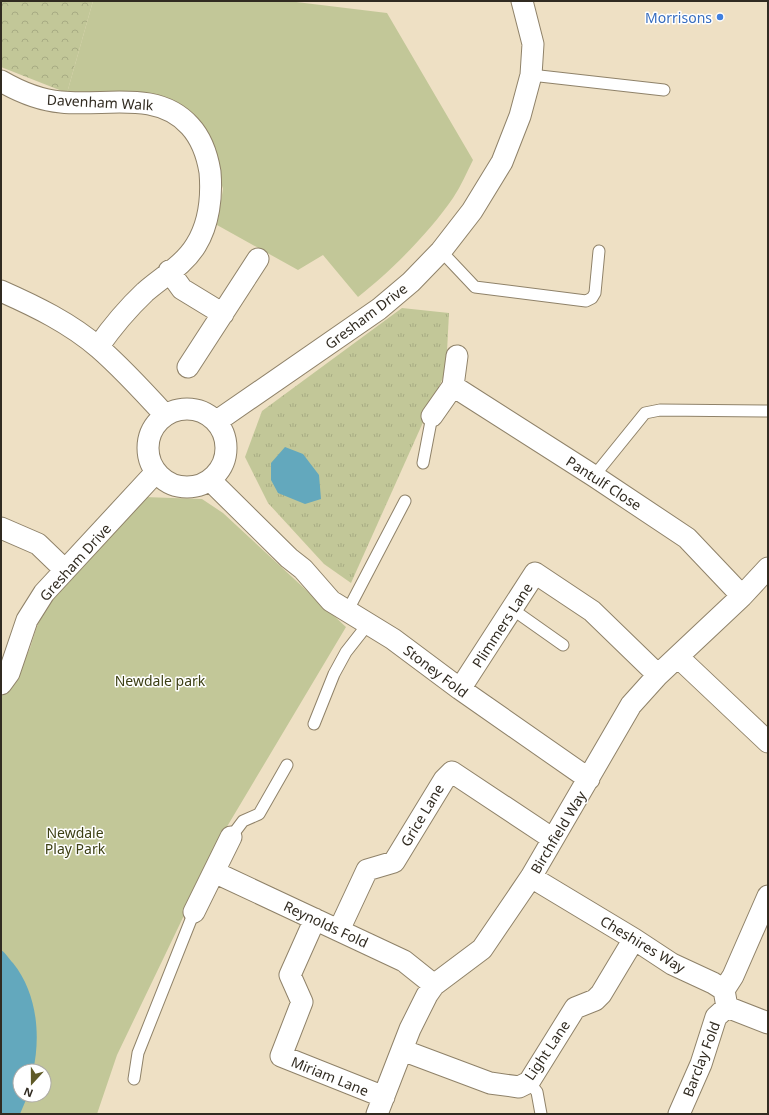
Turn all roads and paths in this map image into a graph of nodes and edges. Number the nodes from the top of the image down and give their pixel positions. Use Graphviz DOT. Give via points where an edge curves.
graph roads {
  1 [pos="522,1"];
  2 [pos="531,75"];
  3 [pos="1,81"];
  4 [pos="664,90"];
  5 [pos="441,251"];
  6 [pos="599,251"];
  7 [pos="258,259"];
  8 [pos="169,271"];
  9 [pos="1,291"];
  10 [pos="223,314"];
  11 [pos="98,347"];
  12 [pos="457,356"];
  13 [pos="188,367"];
  14 [pos="453,386"];
  15 [pos="768,411"];
  16 [pos="165,415"];
  17 [pos="432,416"];
  18 [pos="217,421"];
  19 [pos="422,463"];
  20 [pos="156,472"];
  21 [pos="594,476"];
  22 [pos="210,480"];
  23 [pos="405,501"];
  24 [pos="1,528"];
  25 [pos="768,568"];
  26 [pos="65,570"];
  27 [pos="742,596"];
  28 [pos="332,601"];
  29 [pos="512,609"];
  30 [pos="368,624"];
  31 [pos="563,645"];
  32 [pos="678,657"];
  33 [pos="658,675"];
  34 [pos="1,684"];
  35 [pos="460,689"];
  36 [pos="314,724"];
  37 [pos="768,742"];
  38 [pos="287,765"];
  39 [pos="589,779"];
  40 [pos="231,837"];
  41 [pos="553,839"];
  42 [pos="214,872"];
  43 [pos="531,877"];
  44 [pos="768,896"];
  45 [pos="194,912"];
  46 [pos="315,919"];
  47 [pos="339,930"];
  48 [pos="634,939"];
  49 [pos="434,985"];
  50 [pos="725,999"];
  51 [pos="768,1022"];
  52 [pos="402,1050"];
  53 [pos="134,1079"];
  54 [pos="529,1082"];
  55 [pos="380,1106"];
  56 [pos="687,1111"];
  57 [pos="541,1114"];
  1 -- 2 [label="street, Gresham Drive" via="533,44"];
  2 -- 4 [label="lane"];
  2 -- 5 [label="street, Gresham Drive" via="520,116 502,162 472,211"];
  3 -- 8 [label="street, Davenham Walk" via="36,98 62,102 156,104 172,110 199,135 208,156 210,202 196,246 182,262"];
  5 -- 6 [label="lane" via="475,287 586,301 595,293"];
  5 -- 18 [label="street, Gresham Drive" via="411,282 379,309"];
  7 -- 10 [label="street"];
  8 -- 10 [label="street" via="182,288"];
  8 -- 11 [label="street, Davenham Walk" via="132,304"];
  9 -- 11 [label="street" via="55,317"];
  10 -- 13 [label="street"];
  11 -- 16 [label="street"];
  12 -- 14 [label="street"];
  14 -- 17 [label="street"];
  14 -- 21 [label="street, Pantulf Close"];
  15 -- 21 [label="lane" via="660,410 645,413"];
  16 -- 18 [label="street" via="188,408 202,411"];
  16 -- 20 [label="street" via="152,430 148,442 151,463"];
  17 -- 19 [label="lane"];
  18 -- 22 [label="street" via="225,435 227,452 217,475"];
  20 -- 22 [label="street" via="167,482 181,487 191,487"];
  20 -- 26 [label="street, Gresham Drive"];
  21 -- 27 [label="street, Pantulf Close" via="687,538"];
  22 -- 28 [label="street, Stoney Fold" via="304,569"];
  23 -- 28 [label="lane" via="348,610"];
  24 -- 26 [label="street" via="38,544"];
  25 -- 27 [label="street, Birchfield Way"];
  26 -- 34 [label="street, Gresham Drive" via="44,593 27,620 9,673"];
  27 -- 32 [label="street, Birchfield Way"];
  28 -- 30 [label="street, Stoney Fold"];
  29 -- 31 [label="lane"];
  29 -- 33 [label="street, Plimmers Lane" via="535,573 592,611"];
  29 -- 35 [label="street, Plimmers Lane"];
  30 -- 35 [label="street, Stoney Fold" via="393,639"];
  30 -- 36 [label="lane" via="334,674"];
  32 -- 33 [label="street, Birchfield Way"];
  32 -- 37 [label="street"];
  33 -- 39 [label="street, Birchfield Way" via="631,705"];
  35 -- 39 [label="street, Stoney Fold"];
  38 -- 40 [label="lane" via="259,814 243,821"];
  39 -- 41 [label="street, Birchfield Way"];
  40 -- 42 [label="street"];
  41 -- 43 [label="street, Birchfield Way"];
  41 -- 47 [label="street, Grice Lane" via="452,772 444,780 394,862 367,870"];
  42 -- 45 [label="street"];
  42 -- 46 [label="street, Reynolds Fold"];
  43 -- 48 [label="street, Cheshires Way"];
  43 -- 49 [label="street, Birchfield Way" via="482,949"];
  44 -- 50 [label="street, Barclay Fold"];
  45 -- 53 [label="lane" via="138,1053"];
  46 -- 47 [label="street, Reynolds Fold"];
  46 -- 55 [label="street, Miriam Lane" via="290,975 302,1002 281,1056"];
  47 -- 49 [label="street, Reynolds Fold" via="404,961"];
  48 -- 50 [label="street, Cheshires Way" via="672,964 714,983"];
  48 -- 54 [label="street, Light Lane" via="601,994 595,1000 575,1008"];
  49 -- 52 [label="street, Birchfield Way" via="410,1029"];
  50 -- 51 [label="street, Cheshires Way"];
  50 -- 56 [label="street, Barclay Fold" via="716,1018"];
  52 -- 54 [label="street, Light Lane" via="490,1083 519,1087"];
  52 -- 55 [label="street, Birchfield Way"];
  54 -- 57 [label="lane" via="537,1092"];
}
